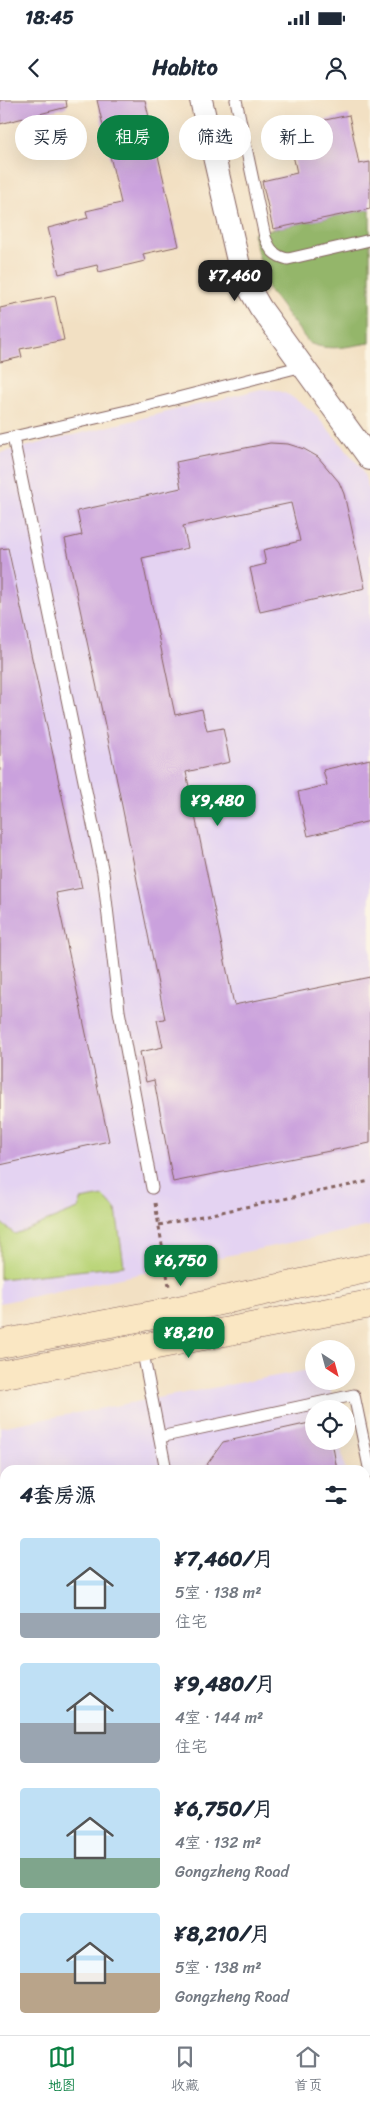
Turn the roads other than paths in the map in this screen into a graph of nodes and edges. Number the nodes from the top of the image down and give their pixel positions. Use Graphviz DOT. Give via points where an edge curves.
graph roads {
  1 [pos="201,100"];
  2 [pos="236,100"];
  3 [pos="370,240"];
  4 [pos="303,366"];
  5 [pos="12,437"];
  6 [pos="0,440"];
  7 [pos="370,458"];
  8 [pos="152,1188"];
  9 [pos="370,1268"];
  10 [pos="370,1304"];
  11 [pos="0,1344"];
  12 [pos="142,1346"];
  13 [pos="0,1375"];
  14 [pos="160,1437"];
  15 [pos="165,1465"];
  16 [pos="369,1465"];
  1 -- 4 [label="street" via="241,274 260,307"];
  2 -- 3 [label="lane" via="265,237 272,253 288,259"];
  4 -- 5 [label="lane"];
  4 -- 7 [label="street"];
  5 -- 6 [label="lane"];
  5 -- 8 [label="lane" via="103,873 119,1011"];
  9 -- 11 [label="main road" via="174,1311"];
  10 -- 12 [label="main road"];
  12 -- 13 [label="main road"];
  12 -- 14 [label="lane"];
  14 -- 15 [label="lane"];
  14 -- 16 [label="lane" via="354,1395"];
}
